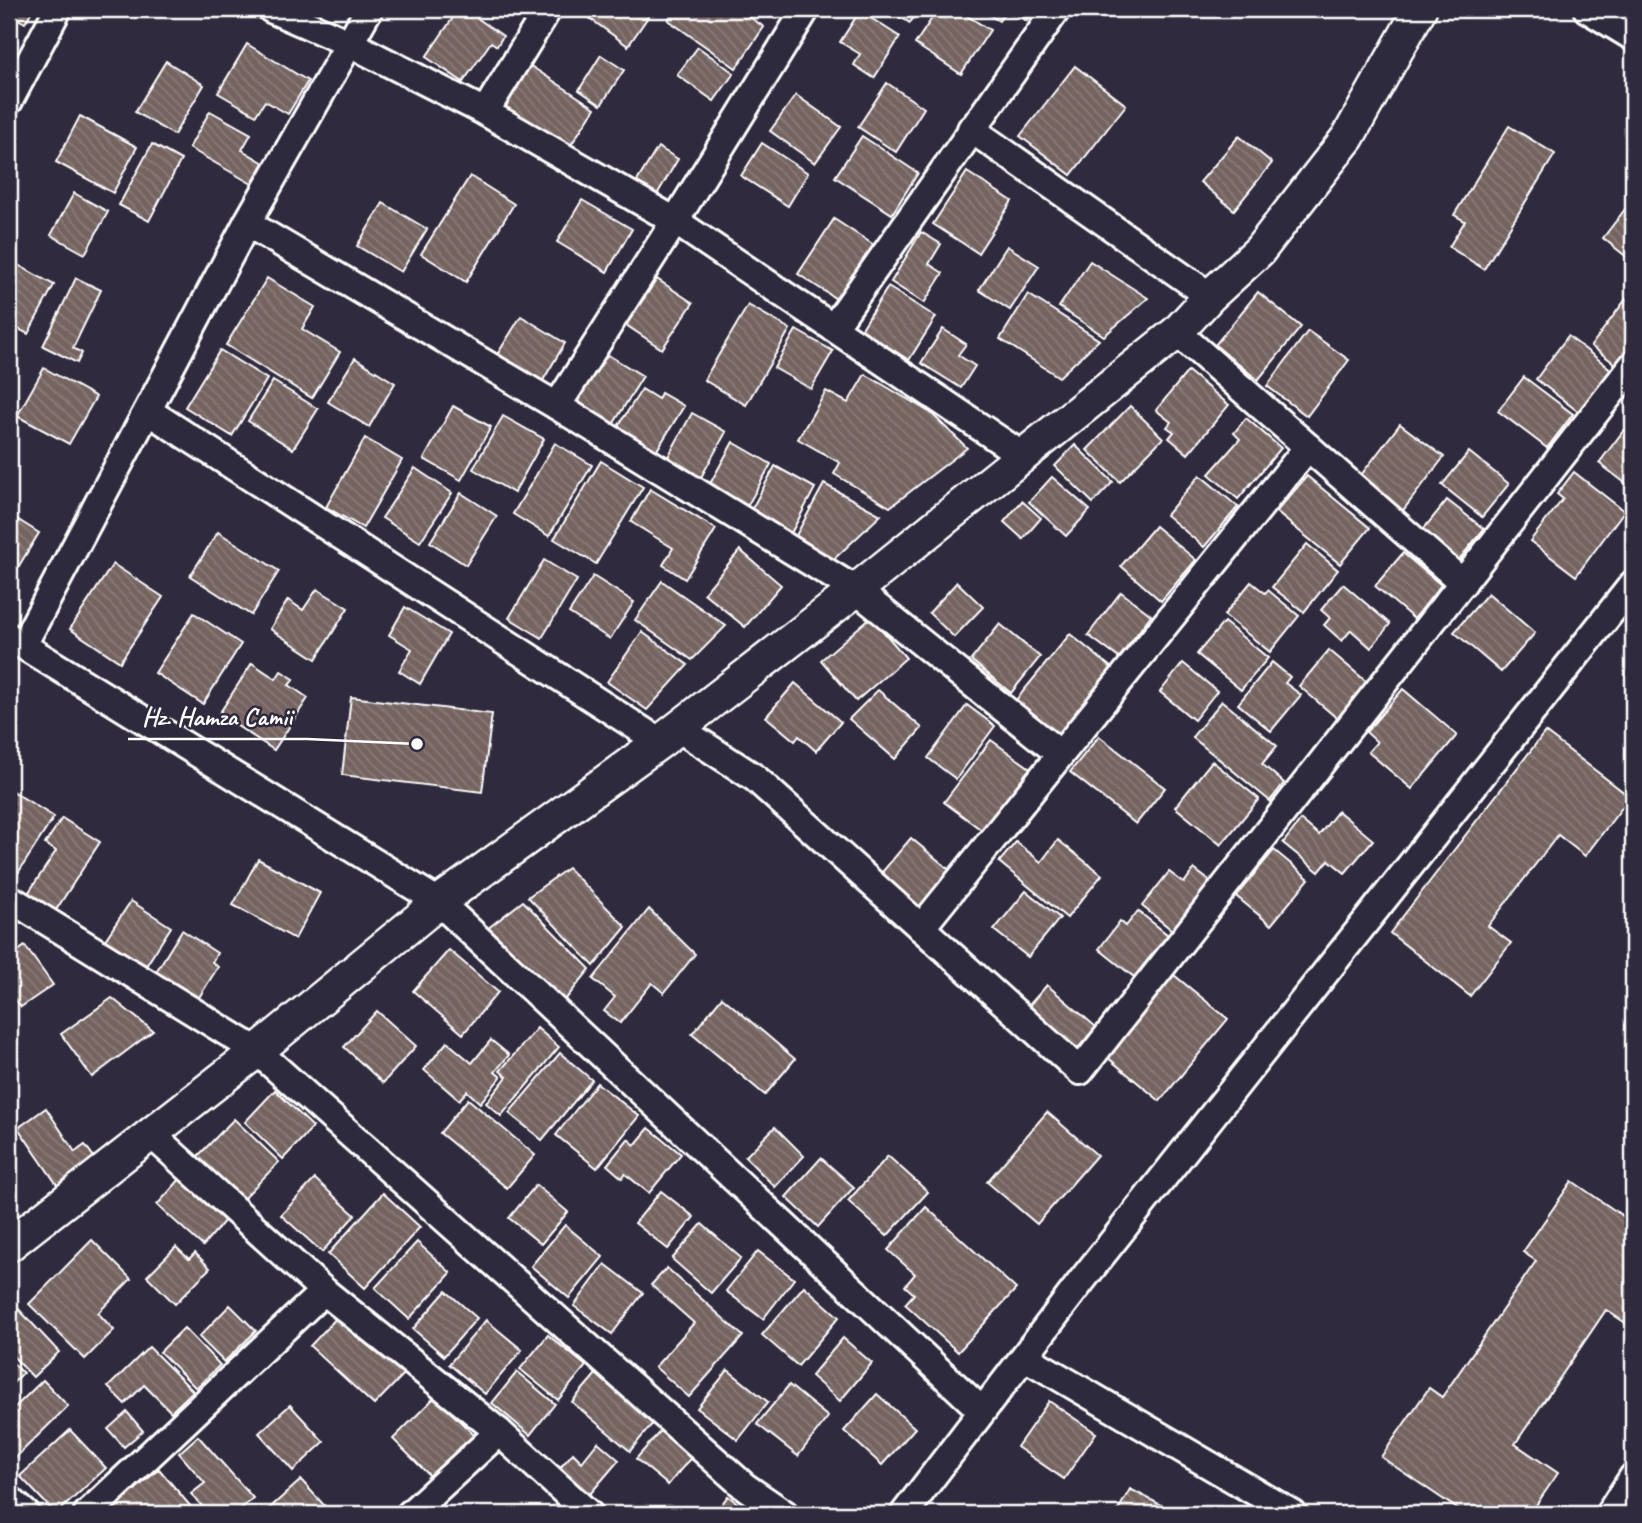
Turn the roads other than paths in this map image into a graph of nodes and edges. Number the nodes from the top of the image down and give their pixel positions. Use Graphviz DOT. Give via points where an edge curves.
graph roads {
  1 [pos="58,9"];
  2 [pos="271,9"];
  3 [pos="369,9"];
  4 [pos="548,9"];
  5 [pos="806,9"];
  6 [pos="1057,9"];
  7 [pos="1420,9"];
  8 [pos="1587,9"];
  9 [pos="1633,37"];
  10 [pos="351,44"];
  11 [pos="9,101"];
  12 [pos="485,112"];
  13 [pos="971,129"];
  14 [pos="675,221"];
  15 [pos="247,223"];
  16 [pos="1210,296"];
  17 [pos="834,327"];
  18 [pos="1177,332"];
  19 [pos="1633,365"];
  20 [pos="556,406"];
  21 [pos="148,411"];
  22 [pos="1307,447"];
  23 [pos="1023,456"];
  24 [pos="1463,583"];
  25 [pos="1633,584"];
  26 [pos="856,590"];
  27 [pos="16,641"];
  28 [pos="669,735"];
  29 [pos="1060,754"];
  30 [pos="9,898"];
  31 [pos="439,902"];
  32 [pos="921,928"];
  33 [pos="257,1051"];
  34 [pos="151,1134"];
  35 [pos="9,1245"];
  36 [pos="324,1291"];
  37 [pos="1025,1357"];
  38 [pos="981,1410"];
  39 [pos="499,1432"];
  40 [pos="1633,1477"];
  41 [pos="9,1499"];
  42 [pos="26,1514"];
  43 [pos="87,1514"];
  44 [pos="410,1514"];
  45 [pos="589,1514"];
  46 [pos="785,1514"];
  47 [pos="904,1514"];
  48 [pos="1293,1514"];
  49 [pos="1609,1514"];
  1 -- 11 [label="street"];
  2 -- 10 [label="street"];
  3 -- 10 [label="street"];
  4 -- 12 [label="street"];
  5 -- 14 [label="street"];
  6 -- 13 [label="street"];
  7 -- 16 [label="street" via="1348,137 1259,251"];
  8 -- 9 [label="street"];
  10 -- 12 [label="street"];
  10 -- 15 [label="street"];
  12 -- 14 [label="street"];
  13 -- 16 [label="street"];
  13 -- 17 [label="street"];
  14 -- 17 [label="street"];
  14 -- 20 [label="street"];
  15 -- 20 [label="street"];
  15 -- 21 [label="street"];
  16 -- 18 [label="street"];
  17 -- 23 [label="street"];
  18 -- 22 [label="street"];
  18 -- 23 [label="street"];
  19 -- 24 [label="street"];
  20 -- 26 [label="street"];
  21 -- 27 [label="street"];
  21 -- 28 [label="street"];
  22 -- 24 [label="street"];
  22 -- 29 [label="street"];
  23 -- 26 [label="street"];
  24 -- 32 [label="street" via="1080,1072"];
  25 -- 37 [label="street"];
  26 -- 28 [label="street"];
  26 -- 29 [label="street"];
  27 -- 31 [label="street"];
  28 -- 31 [label="street"];
  28 -- 32 [label="street" via="755,778"];
  29 -- 32 [label="street"];
  30 -- 33 [label="street"];
  31 -- 33 [label="street"];
  31 -- 38 [label="street"];
  33 -- 34 [label="street"];
  33 -- 46 [label="street" via="744,1486"];
  34 -- 35 [label="street"];
  34 -- 36 [label="street"];
  36 -- 39 [label="street"];
  36 -- 43 [label="street"];
  37 -- 38 [label="street"];
  37 -- 48 [label="street"];
  38 -- 47 [label="street"];
  39 -- 44 [label="street"];
  39 -- 45 [label="street"];
  40 -- 49 [label="street"];
  41 -- 42 [label="street"];
}
